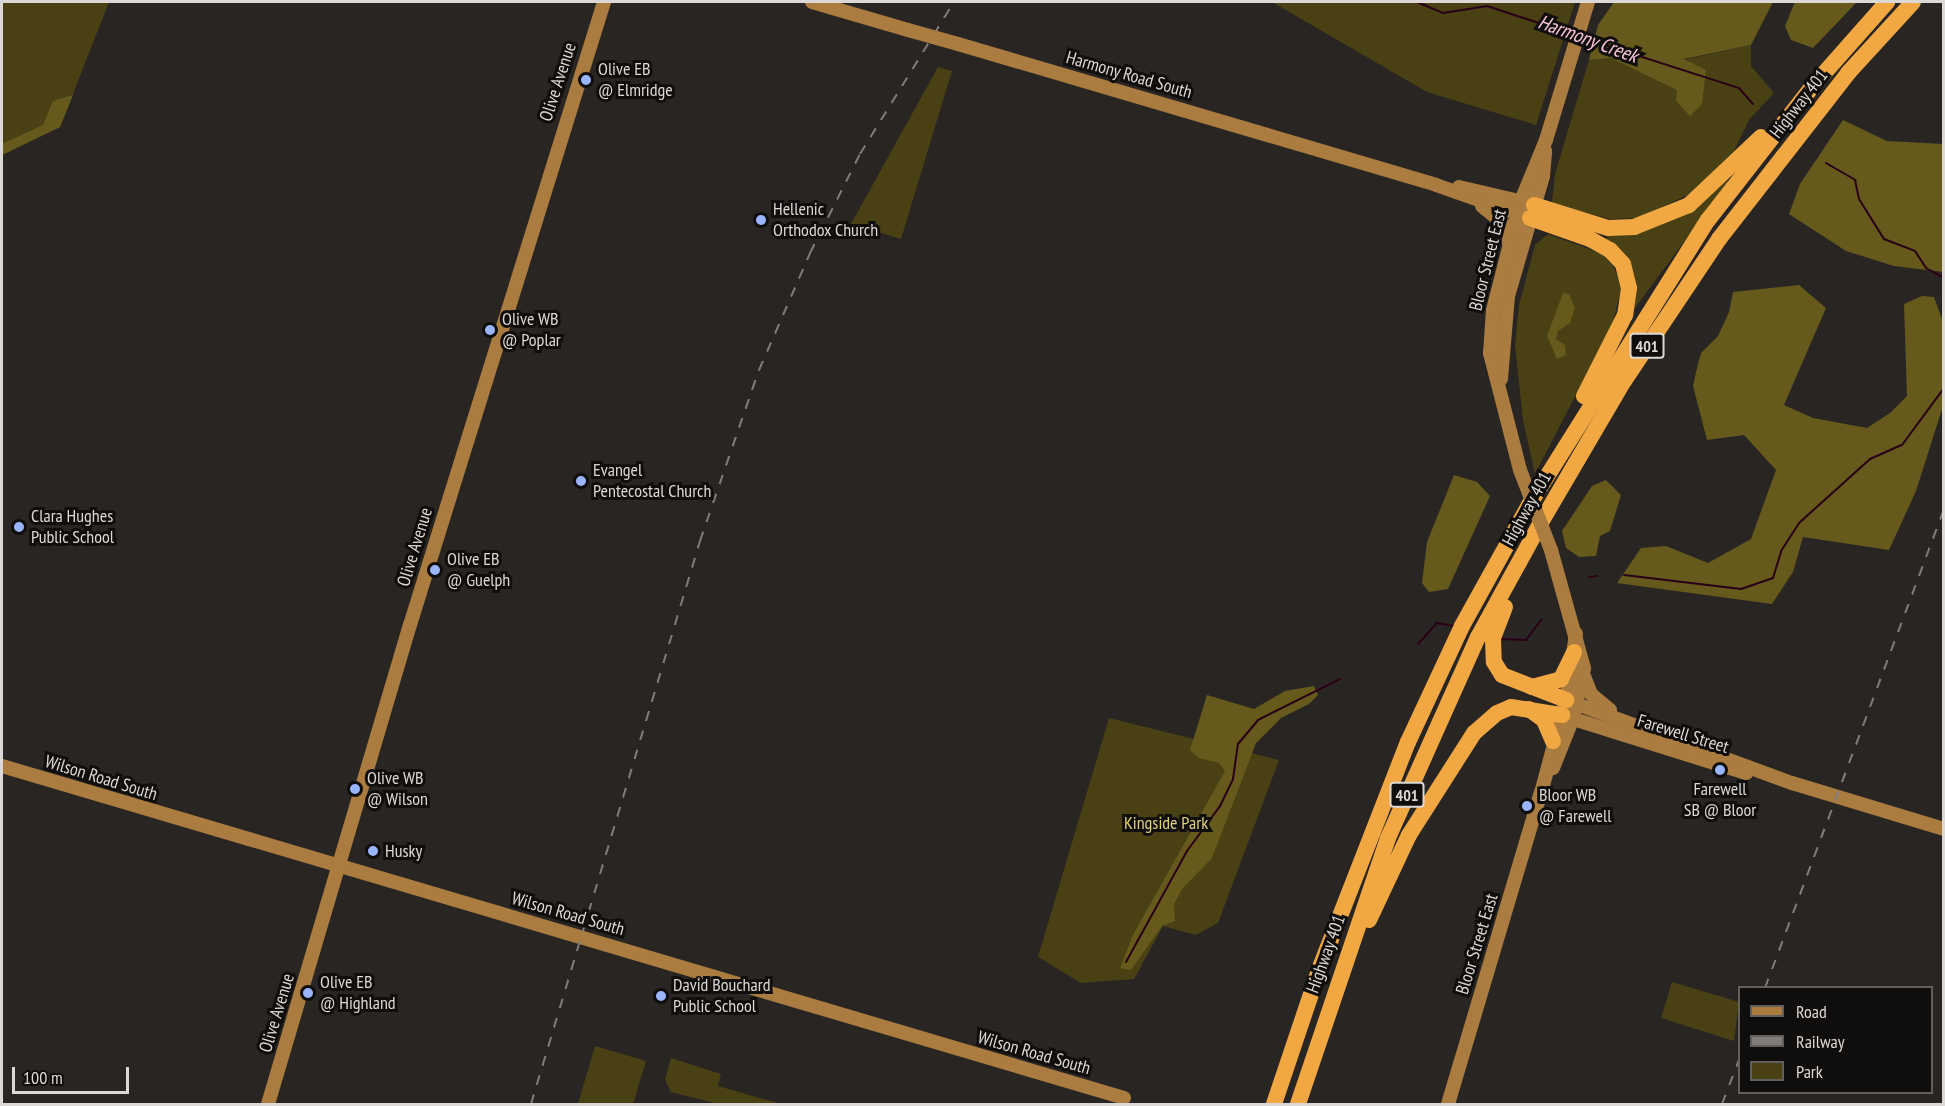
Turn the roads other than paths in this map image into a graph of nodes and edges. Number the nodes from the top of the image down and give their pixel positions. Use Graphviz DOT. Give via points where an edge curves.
graph roads {
  1 [pos="604,2"];
  2 [pos="812,2"];
  3 [pos="1588,2"];
  4 [pos="1887,2"];
  5 [pos="1913,2"];
  6 [pos="1811,88"];
  7 [pos="1436,185"];
  8 [pos="1473,200"];
  9 [pos="1526,209"];
  10 [pos="1509,244"];
  11 [pos="1500,391"];
  12 [pos="1554,460"];
  13 [pos="1523,555"];
  14 [pos="1576,634"];
  15 [pos="1574,652"];
  16 [pos="1584,675"];
  17 [pos="1525,687"];
  18 [pos="1523,706"];
  19 [pos="1570,709"];
  20 [pos="1624,719"];
  21 [pos="1553,741"];
  22 [pos="2,766"];
  23 [pos="1792,783"];
  24 [pos="1541,793"];
  25 [pos="1944,829"];
  26 [pos="340,866"];
  27 [pos="1315,1044"];
  28 [pos="1124,1098"];
  29 [pos="268,1104"];
  30 [pos="1274,1104"];
  31 [pos="1298,1104"];
  32 [pos="1448,1104"];
  1 -- 26 [label="main road, Olive Avenue" via="410,625"];
  2 -- 7 [label="main road, Harmony Road South, bridge"];
  3 -- 9 [label="main road, Bloor Street East"];
  4 -- 6 [label="highway, Highway 401 / 401"];
  5 -- 13 [label="highway, Highway 401 / 401" via="1848,73 1719,239 1624,381"];
  6 -- 9 [label="highway" via="1707,191 1671,215 1634,227 1608,228"];
  6 -- 12 [label="highway, Highway 401 / 401" via="1708,220"];
  7 -- 8 [label="main road, Harmony Road South"];
  7 -- 9 [label="main road, Harmony Road South"];
  8 -- 9 [label="main road, Harmony Road South"];
  8 -- 10 [label="main road" via="1500,220"];
  9 -- 10 [label="main road, Bloor Street East"];
  9 -- 11 [label="main road, Bloor Street East" via="1508,296"];
  9 -- 12 [label="highway" via="1610,250 1623,264 1629,288 1625,315"];
  10 -- 11 [label="main road, Bloor Street East" via="1490,331 1490,352"];
  11 -- 14 [label="main road, Bloor Street East, bridge" via="1520,470 1551,550"];
  12 -- 30 [label="highway, Highway 401 / 401" via="1462,626 1408,742 1319,970"];
  13 -- 17 [label="highway" via="1493,639 1494,662 1502,675"];
  13 -- 27 [label="highway, Highway 401 / 401" via="1478,637 1388,838"];
  14 -- 15 [label="main road, Bloor Street East"];
  14 -- 16 [label="main road, Bloor Street East"];
  15 -- 17 [label="highway" via="1557,681"];
  15 -- 19 [label="main road, Bloor Street East"];
  16 -- 19 [label="main road, Bloor Street East"];
  16 -- 20 [label="main road" via="1597,701"];
  17 -- 19 [label="highway"];
  18 -- 19 [label="highway"];
  18 -- 21 [label="highway" via="1544,720"];
  18 -- 27 [label="highway" via="1497,712 1474,733 1415,826"];
  19 -- 20 [label="main road, Farewell Street"];
  19 -- 21 [label="main road, Bloor Street East"];
  19 -- 23 [label="main road, Farewell Street" via="1785,785"];
  19 -- 24 [label="main road, Bloor Street East"];
  20 -- 23 [label="main road, Farewell Street"];
  21 -- 24 [label="main road, Bloor Street East"];
  22 -- 26 [label="main road, Wilson Road South"];
  23 -- 25 [label="main road, Farewell Street"];
  24 -- 32 [label="main road, Bloor Street East"];
  26 -- 28 [label="main road, Wilson Road South"];
  26 -- 29 [label="main road, Olive Avenue"];
  27 -- 31 [label="highway, Highway 401 / 401"];
}
